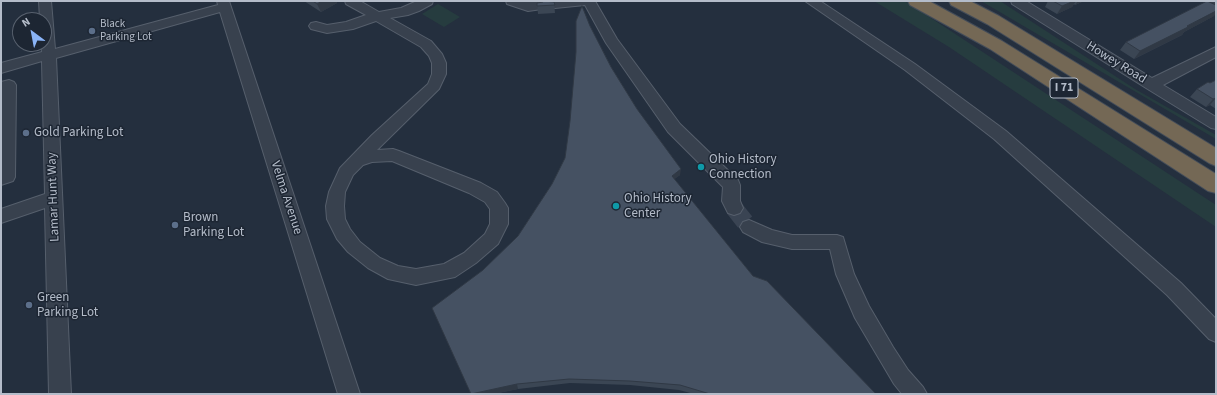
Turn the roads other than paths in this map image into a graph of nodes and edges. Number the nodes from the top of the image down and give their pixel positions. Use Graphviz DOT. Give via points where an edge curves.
graph roads {
  1 [pos="45,1"];
  2 [pos="351,1"];
  3 [pos="427,1"];
  4 [pos="512,1"];
  5 [pos="589,1"];
  6 [pos="811,1"];
  7 [pos="916,1"];
  8 [pos="957,1"];
  9 [pos="1017,1"];
  10 [pos="224,4"];
  11 [pos="554,4"];
  12 [pos="537,6"];
  13 [pos="376,16"];
  14 [pos="316,26"];
  15 [pos="1216,51"];
  16 [pos="49,55"];
  17 [pos="1,68"];
  18 [pos="1151,85"];
  19 [pos="1,87"];
  20 [pos="1156,121"];
  21 [pos="1216,124"];
  22 [pos="385,132"];
  23 [pos="1216,153"];
  24 [pos="393,155"];
  25 [pos="1216,158"];
  26 [pos="357,160"];
  27 [pos="1,179"];
  28 [pos="1216,185"];
  29 [pos="54,198"];
  30 [pos="734,208"];
  31 [pos="1,216"];
  32 [pos="748,227"];
  33 [pos="1216,333"];
  34 [pos="60,394"];
  35 [pos="349,394"];
  36 [pos="916,394"];
  1 -- 16 [label="street, Lamar Hunt Way"];
  2 -- 13 [label="street"];
  3 -- 13 [label="street" via="403,12"];
  4 -- 12 [label="street"];
  5 -- 11 [label="street"];
  5 -- 30 [label="street" via="611,40 674,128 732,185 731,201"];
  6 -- 33 [label="street" via="910,67 1000,135 1174,289"];
  7 -- 28 [label="highway, I 71" via="996,45"];
  8 -- 20 [label="highway, I 71" via="993,20"];
  9 -- 18 [label="street, Howey Road"];
  10 -- 16 [label="street"];
  10 -- 35 [label="street, Velma Avenue"];
  13 -- 14 [label="street" via="335,29 327,30"];
  13 -- 22 [label="street" via="426,44 439,63 439,74 434,86"];
  15 -- 18 [label="street"];
  16 -- 17 [label="street"];
  16 -- 29 [label="street, Lamar Hunt Way"];
  18 -- 21 [label="street, Howey Road"];
  19 -- 27 [label="street" via="9,85 7,177"];
  20 -- 23 [label="highway"];
  20 -- 25 [label="highway, I 71"];
  22 -- 24 [label="street" via="387,146"];
  22 -- 26 [label="street"];
  24 -- 26 [label="street" via="371,156"];
  24 -- 26 [label="street" via="491,197 499,208 499,224 492,239 470,258 448,271 431,276 416,277 395,273 374,263 342,234 336,219 337,192 346,172"];
  29 -- 31 [label="street"];
  29 -- 34 [label="street, Lamar Hunt Way"];
  32 -- 36 [label="street" via="768,237 792,242 837,242 845,274 862,312 901,377"];
}
